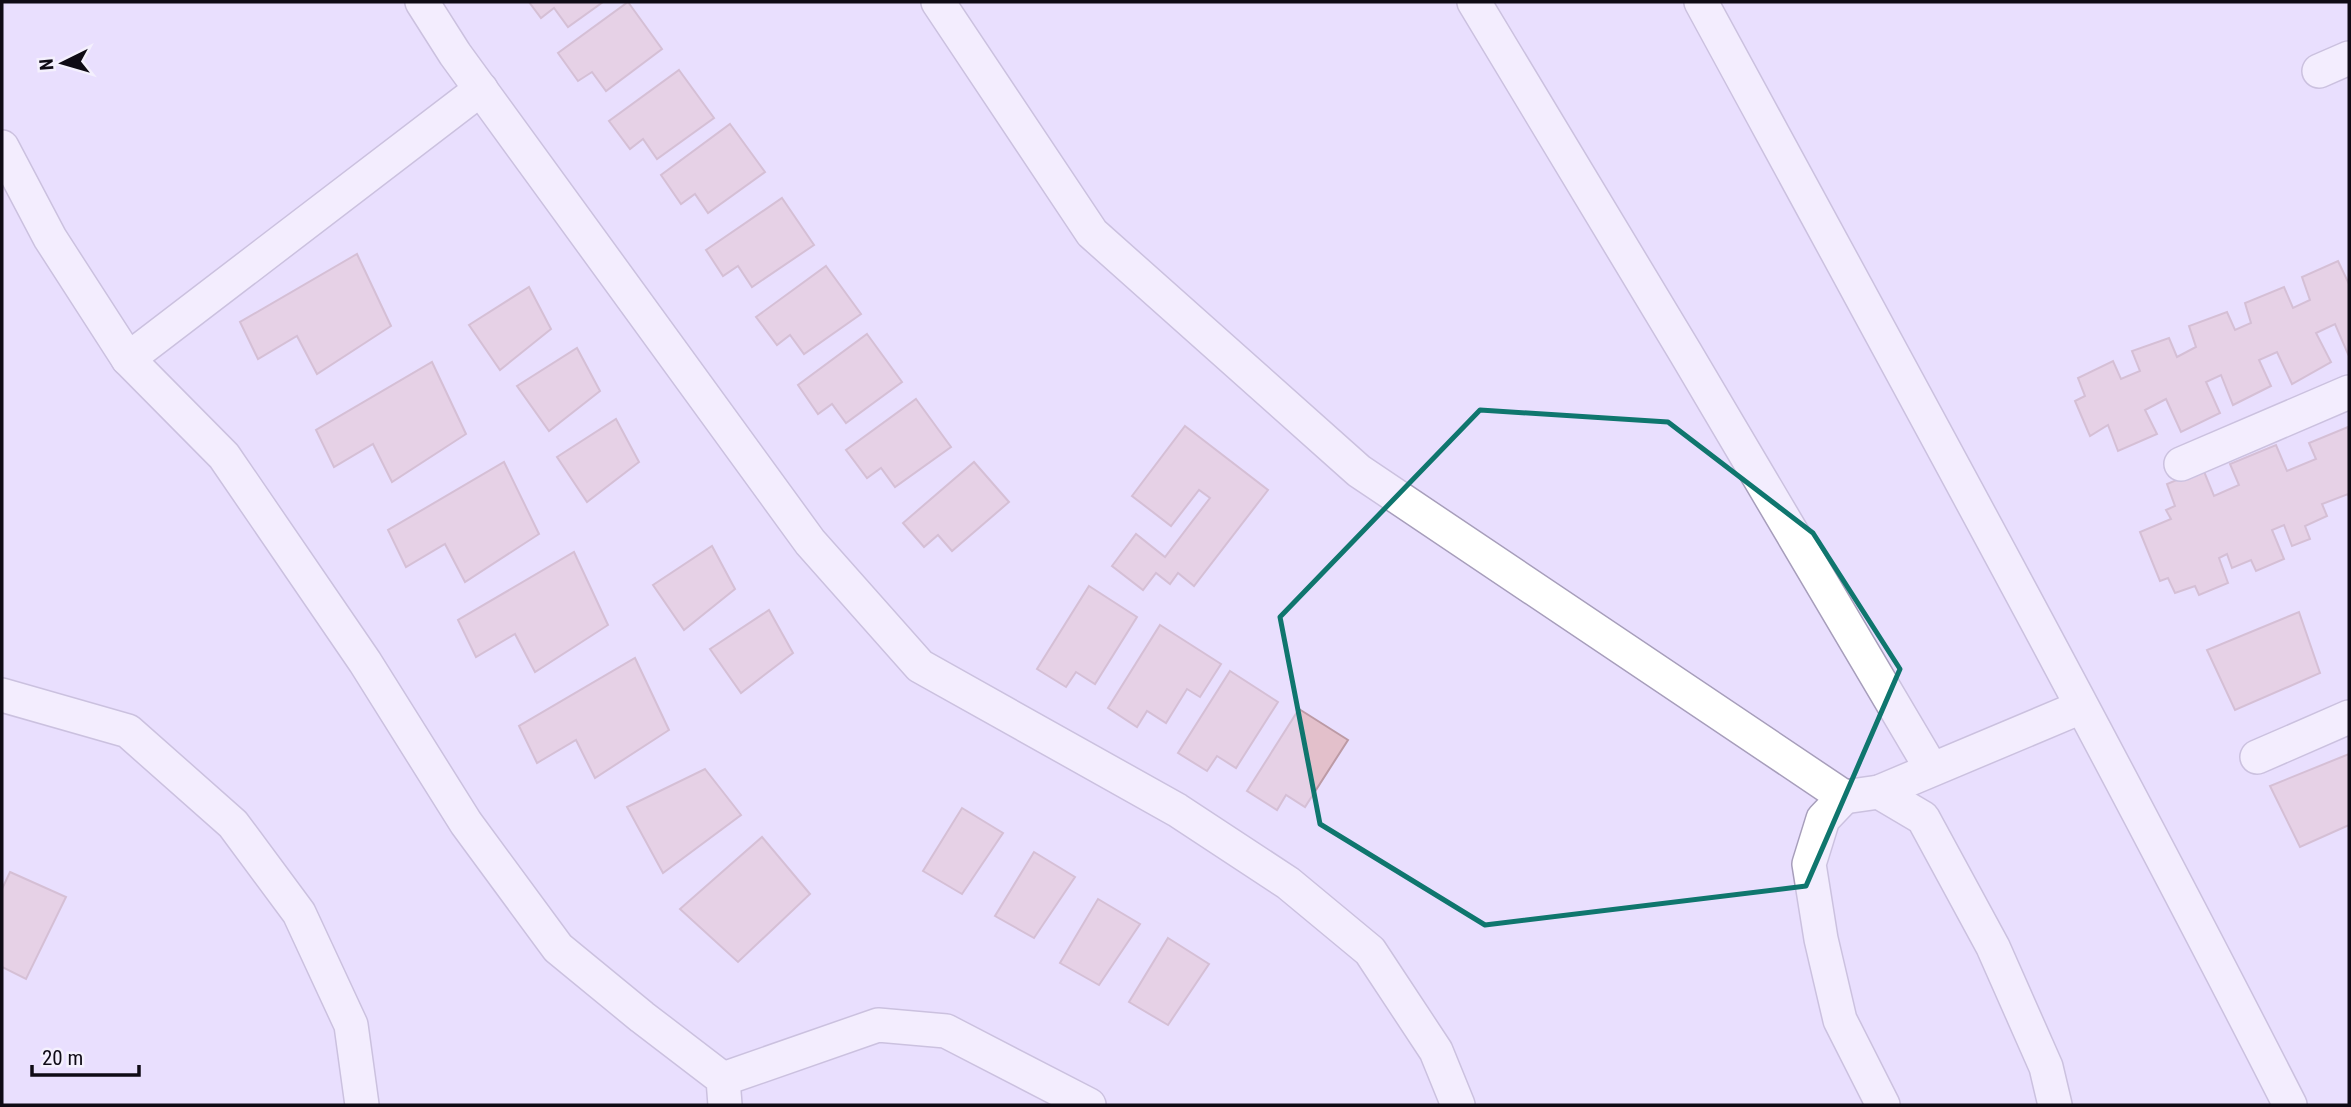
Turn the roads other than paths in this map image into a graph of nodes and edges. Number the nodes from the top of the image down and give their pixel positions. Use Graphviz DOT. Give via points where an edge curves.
graph roads {
  1 [pos="422,2"];
  2 [pos="938,2"];
  3 [pos="1475,2"];
  4 [pos="1701,2"];
  5 [pos="2349,58"];
  6 [pos="2319,71"];
  7 [pos="481,89"];
  8 [pos="2,148"];
  9 [pos="128,359"];
  10 [pos="2349,392"];
  11 [pos="2181,464"];
  12 [pos="2,695"];
  13 [pos="2081,707"];
  14 [pos="2349,716"];
  15 [pos="2257,757"];
  16 [pos="1931,768"];
  17 [pos="1879,792"];
  18 [pos="1844,797"];
  19 [pos="724,1092"];
  20 [pos="362,1105"];
  21 [pos="1089,1105"];
  22 [pos="1458,1105"];
  23 [pos="1883,1105"];
  24 [pos="2055,1105"];
  25 [pos="2290,1105"];
  1 -- 7 [label="street"];
  2 -- 18 [label="street" via="1092,233 1359,471"];
  3 -- 16 [label="street"];
  4 -- 13 [label="street"];
  5 -- 6 [label="street"];
  7 -- 9 [label="street"];
  7 -- 22 [label="street" via="810,542 920,666 1177,810 1288,883 1370,951 1436,1051"];
  8 -- 9 [label="street" via="50,238"];
  9 -- 19 [label="street" via="224,456 365,662 466,822 558,948"];
  10 -- 11 [label="street"];
  12 -- 20 [label="street" via="128,731 233,824 299,913 351,1025"];
  13 -- 16 [label="street"];
  13 -- 25 [label="street"];
  14 -- 15 [label="street"];
  16 -- 17 [label="street"];
  17 -- 18 [label="street"];
  17 -- 24 [label="street" via="1923,818 1993,947 2046,1066"];
  18 -- 23 [label="street" via="1822,819 1809,863 1840,1020"];
  19 -- 21 [label="street" via="878,1024 946,1031"];
}
